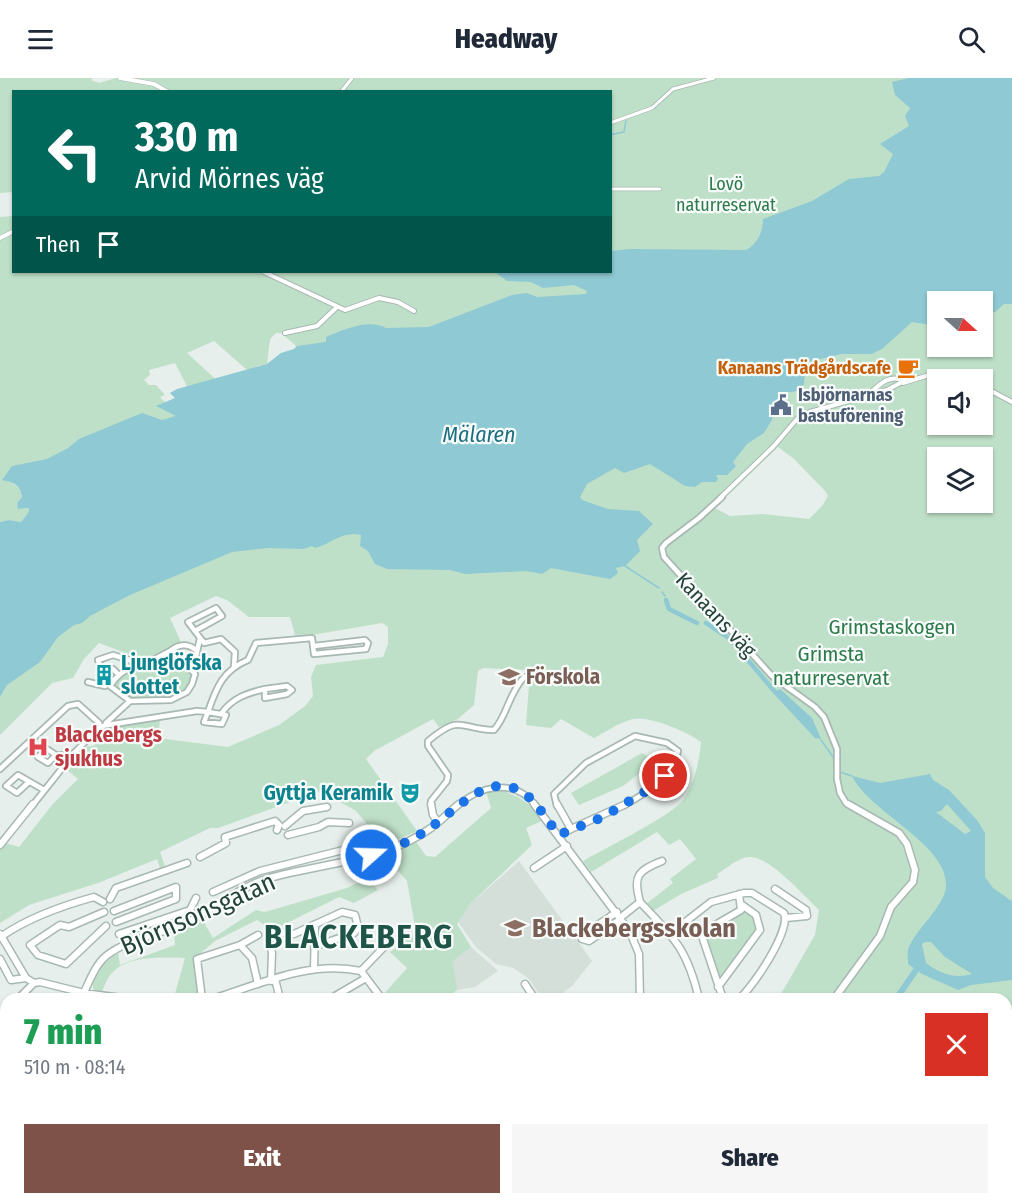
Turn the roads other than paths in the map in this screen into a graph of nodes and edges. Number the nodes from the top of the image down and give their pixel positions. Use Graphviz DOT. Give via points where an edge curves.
graph roads {
  1 [pos="120,78"];
  2 [pos="352,78"];
  3 [pos="714,78"];
  4 [pos="164,90"];
  5 [pos="342,90"];
  6 [pos="612,122"];
  7 [pos="612,189"];
  8 [pos="660,189"];
  9 [pos="266,273"];
  10 [pos="337,307"];
  11 [pos="414,311"];
  12 [pos="285,333"];
  13 [pos="927,375"];
  14 [pos="903,382"];
  15 [pos="993,392"];
  16 [pos="869,394"];
  17 [pos="1012,402"];
  18 [pos="195,631"];
  19 [pos="200,638"];
  20 [pos="314,646"];
  21 [pos="196,650"];
  22 [pos="170,651"];
  23 [pos="148,662"];
  24 [pos="139,663"];
  25 [pos="171,663"];
  26 [pos="234,666"];
  27 [pos="193,670"];
  28 [pos="117,673"];
  29 [pos="524,677"];
  30 [pos="88,682"];
  31 [pos="111,682"];
  32 [pos="265,689"];
  33 [pos="130,701"];
  34 [pos="208,712"];
  35 [pos="221,714"];
  36 [pos="102,724"];
  37 [pos="56,755"];
  38 [pos="73,755"];
  39 [pos="0,769"];
  40 [pos="29,782"];
  41 [pos="44,790"];
  42 [pos="327,807"];
  43 [pos="438,822"];
  44 [pos="349,823"];
  45 [pos="285,826"];
  46 [pos="571,829"];
  47 [pos="277,830"];
  48 [pos="288,835"];
  49 [pos="559,835"];
  50 [pos="0,845"];
  51 [pos="363,845"];
  52 [pos="567,846"];
  53 [pos="200,857"];
  54 [pos="662,861"];
  55 [pos="187,863"];
  56 [pos="534,868"];
  57 [pos="775,889"];
  58 [pos="213,892"];
  59 [pos="739,894"];
  60 [pos="196,898"];
  61 [pos="110,899"];
  62 [pos="103,902"];
  63 [pos="640,902"];
  64 [pos="742,905"];
  65 [pos="114,911"];
  66 [pos="104,912"];
  67 [pos="619,916"];
  68 [pos="786,918"];
  69 [pos="116,922"];
  70 [pos="106,926"];
  71 [pos="315,926"];
  72 [pos="671,933"];
  73 [pos="119,934"];
  74 [pos="1,935"];
  75 [pos="258,935"];
  76 [pos="240,945"];
  77 [pos="316,946"];
  78 [pos="383,948"];
  79 [pos="0,959"];
  80 [pos="314,969"];
  81 [pos="6,970"];
  82 [pos="361,971"];
  83 [pos="0,975"];
  84 [pos="26,978"];
  85 [pos="366,978"];
  86 [pos="273,980"];
  87 [pos="34,983"];
  88 [pos="258,984"];
  89 [pos="525,984"];
  90 [pos="718,987"];
  91 [pos="24,993"];
  92 [pos="73,993"];
  93 [pos="84,993"];
  94 [pos="201,993"];
  95 [pos="231,993"];
  96 [pos="278,993"];
  97 [pos="340,993"];
  98 [pos="378,993"];
  99 [pos="531,993"];
  100 [pos="640,993"];
  101 [pos="697,993"];
  102 [pos="720,993"];
  103 [pos="746,993"];
  104 [pos="838,993"];
  1 -- 4 [label="street" via="154,84"];
  2 -- 5 [label="street"];
  3 -- 6 [label="street" via="673,89 649,110"];
  7 -- 8 [label="street"];
  9 -- 10 [label="street"];
  10 -- 11 [label="street" via="353,310 378,298 398,302"];
  10 -- 12 [label="street" via="317,326"];
  13 -- 14 [label="street"];
  14 -- 16 [label="street, Kanaans väg"];
  14 -- 16 [label="street, Kanaans väg" via="902,378 891,377"];
  15 -- 17 [label="street"];
  16 -- 104 [label="street, Kanaans väg" via="799,417 703,515 662,548 664,558 772,676 824,717 837,749 840,793 846,803 893,829 908,844 913,882 891,907 880,936"];
  18 -- 18 [label="street" via="222,616 216,608 188,621"];
  18 -- 19 [label="street"];
  19 -- 21 [label="street"];
  19 -- 26 [label="street" via="204,643 221,639 235,652"];
  20 -- 20 [label="street" via="365,640 368,643 366,649 314,654"];
  20 -- 26 [label="street" via="312,638 260,642 248,660"];
  21 -- 22 [label="street" via="183,644"];
  21 -- 27 [label="street"];
  22 -- 23 [label="street"];
  22 -- 25 [label="street"];
  23 -- 24 [label="street"];
  23 -- 25 [label="street"];
  24 -- 28 [label="street"];
  24 -- 28 [label="street" via="114,654 98,660 100,666"];
  25 -- 27 [label="street"];
  26 -- 34 [label="street" via="220,677"];
  27 -- 33 [label="street" via="193,687 182,696"];
  28 -- 31 [label="street"];
  29 -- 43 [label="street" via="494,730 464,723 447,726 428,741 448,775 431,801"];
  30 -- 31 [label="street" via="105,686"];
  31 -- 33 [label="street" via="115,692"];
  32 -- 32 [label="street" via="287,686 292,690 265,698"];
  32 -- 35 [label="street" via="227,703"];
  33 -- 36 [label="street"];
  34 -- 35 [label="street"];
  34 -- 35 [label="street" via="204,722 222,724 226,715"];
  34 -- 36 [label="street"];
  36 -- 38 [label="street"];
  36 -- 39 [label="street" via="78,704 68,706"];
  37 -- 38 [label="street"];
  38 -- 41 [label="street"];
  40 -- 41 [label="street"];
  41 -- 50 [label="street"];
  42 -- 45 [label="street" via="292,816"];
  43 -- 49 [label="street, Björnsonsgatan" via="480,790 499,786 532,801"];
  43 -- 93 [label="street, Björnsonsgatan" via="397,846 365,857 247,886 190,921 106,956"];
  44 -- 48 [label="street" via="328,822"];
  46 -- 46 [label="street" via="553,797 586,763 635,736 667,743 678,751 656,785 603,817"];
  46 -- 49 [label="street"];
  47 -- 53 [label="street" via="279,825 275,821 235,833 225,839 226,843"];
  49 -- 52 [label="street, Björnsonsgatan"];
  51 -- 58 [label="street, Björnsonsgatan" via="260,871"];
  52 -- 56 [label="street"];
  52 -- 67 [label="street, Björnsonsgatan"];
  54 -- 63 [label="street" via="636,878"];
  55 -- 61 [label="street" via="116,888"];
  57 -- 68 [label="street" via="806,910 807,916"];
  59 -- 64 [label="street"];
  59 -- 68 [label="street" via="759,896"];
  59 -- 72 [label="street" via="711,902"];
  60 -- 73 [label="street, Björnsonsgatan" via="190,910"];
  62 -- 74 [label="street" via="94,897 65,905"];
  63 -- 67 [label="street"];
  63 -- 72 [label="street"];
  64 -- 90 [label="street" via="756,915 760,930"];
  64 -- 90 [label="street" via="741,910 702,936"];
  65 -- 69 [label="street, Björnsonsgatan" via="176,887 176,899"];
  66 -- 70 [label="street, Björnsonsgatan" via="69,927 60,925 30,945 38,955 66,964"];
  67 -- 67 [label="street" via="583,935 582,939 589,942"];
  67 -- 100 [label="street, Björnsonsgatan" via="639,954"];
  68 -- 103 [label="street" via="783,933"];
  71 -- 77 [label="street"];
  71 -- 77 [label="street" via="320,920 342,912 355,915 358,927 354,933"];
  71 -- 86 [label="street" via="269,937"];
  72 -- 101 [label="street" via="688,961"];
  74 -- 84 [label="street"];
  75 -- 76 [label="street"];
  76 -- 88 [label="street" via="252,958"];
  76 -- 94 [label="street" via="197,959"];
  77 -- 80 [label="street"];
  78 -- 82 [label="street"];
  79 -- 81 [label="street"];
  80 -- 82 [label="street" via="334,966"];
  80 -- 86 [label="street"];
  81 -- 83 [label="street"];
  81 -- 84 [label="street" via="11,980"];
  82 -- 85 [label="street"];
  84 -- 87 [label="street"];
  85 -- 97 [label="street"];
  85 -- 98 [label="street"];
  86 -- 88 [label="street"];
  86 -- 96 [label="street"];
  87 -- 91 [label="street"];
  87 -- 92 [label="street"];
  88 -- 95 [label="street"];
  89 -- 99 [label="street"];
  90 -- 102 [label="street"];
}
